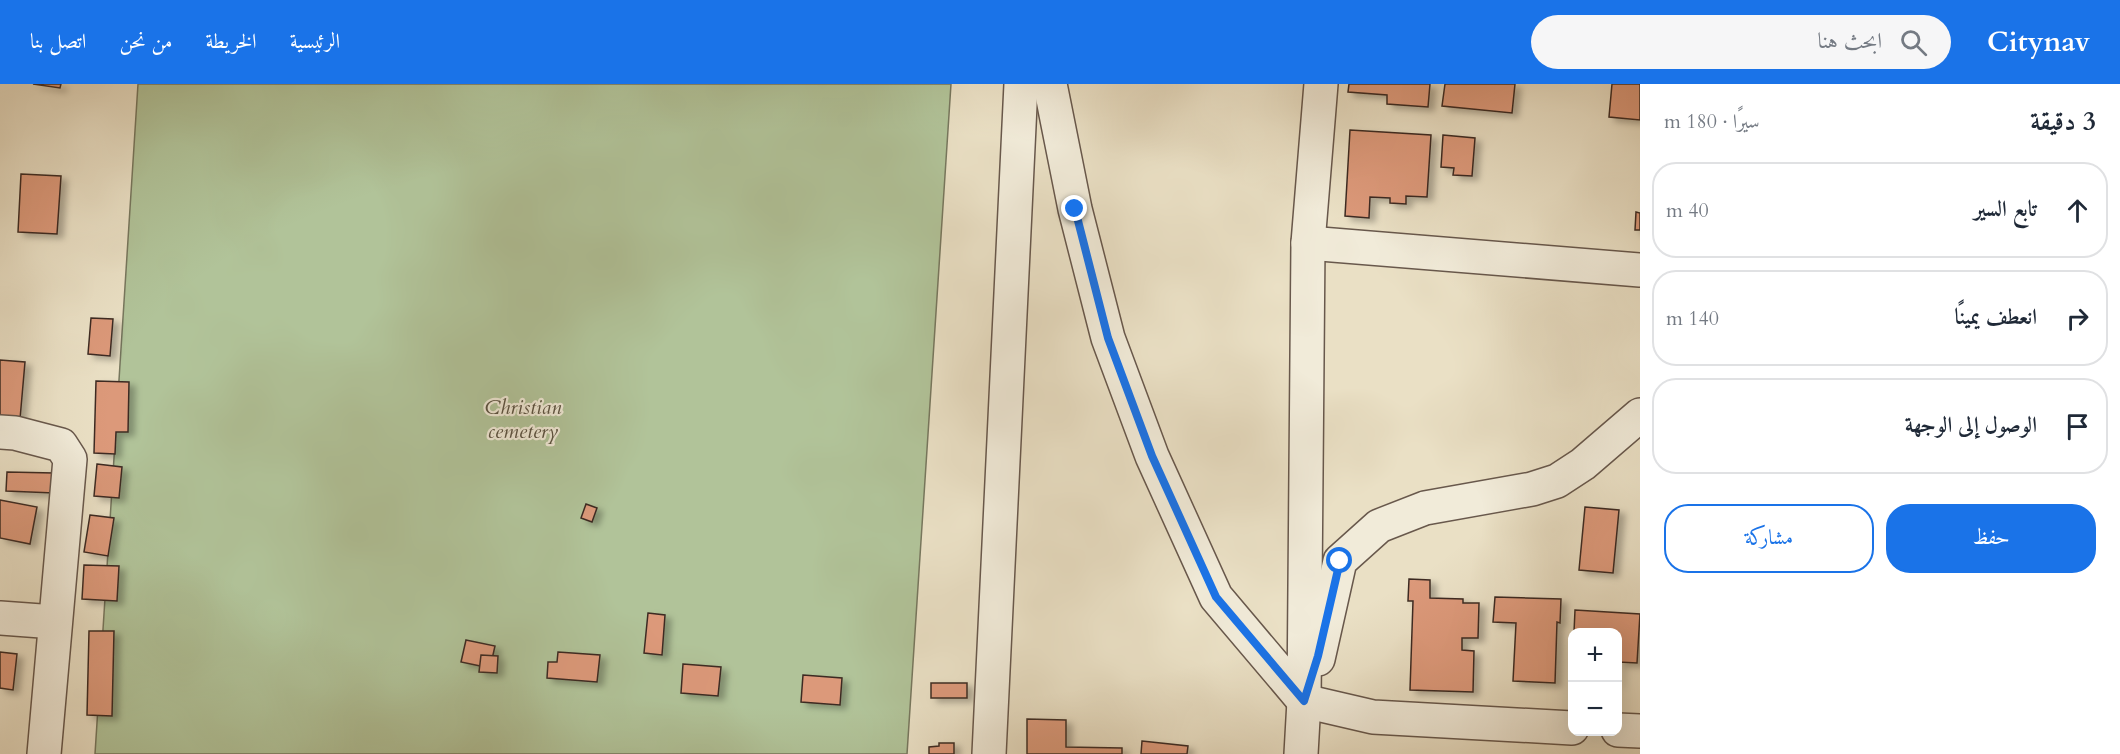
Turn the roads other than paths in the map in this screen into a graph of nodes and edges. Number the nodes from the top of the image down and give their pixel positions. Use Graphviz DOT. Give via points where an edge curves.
graph roads {
  1 [pos="1021,84"];
  2 [pos="1050,84"];
  3 [pos="1321,84"];
  4 [pos="1308,243"];
  5 [pos="1640,270"];
  6 [pos="1640,415"];
  7 [pos="0,432"];
  8 [pos="0,618"];
  9 [pos="55,622"];
  10 [pos="1304,701"];
  11 [pos="1568,728"];
  12 [pos="1622,730"];
  13 [pos="1640,731"];
  14 [pos="44,754"];
  15 [pos="989,754"];
  16 [pos="1301,754"];
  1 -- 15 [label="street"];
  2 -- 10 [label="street" via="1075,209 1108,338 1152,456 1216,597"];
  3 -- 4 [label="street"];
  4 -- 5 [label="street"];
  4 -- 10 [label="street"];
  6 -- 10 [label="street" via="1557,481 1425,508 1379,526 1340,561"];
  7 -- 9 [label="street" via="61,445 70,459"];
  8 -- 9 [label="street"];
  9 -- 14 [label="street"];
  10 -- 11 [label="street" via="1372,717"];
  10 -- 16 [label="street"];
  12 -- 13 [label="street"];
}
